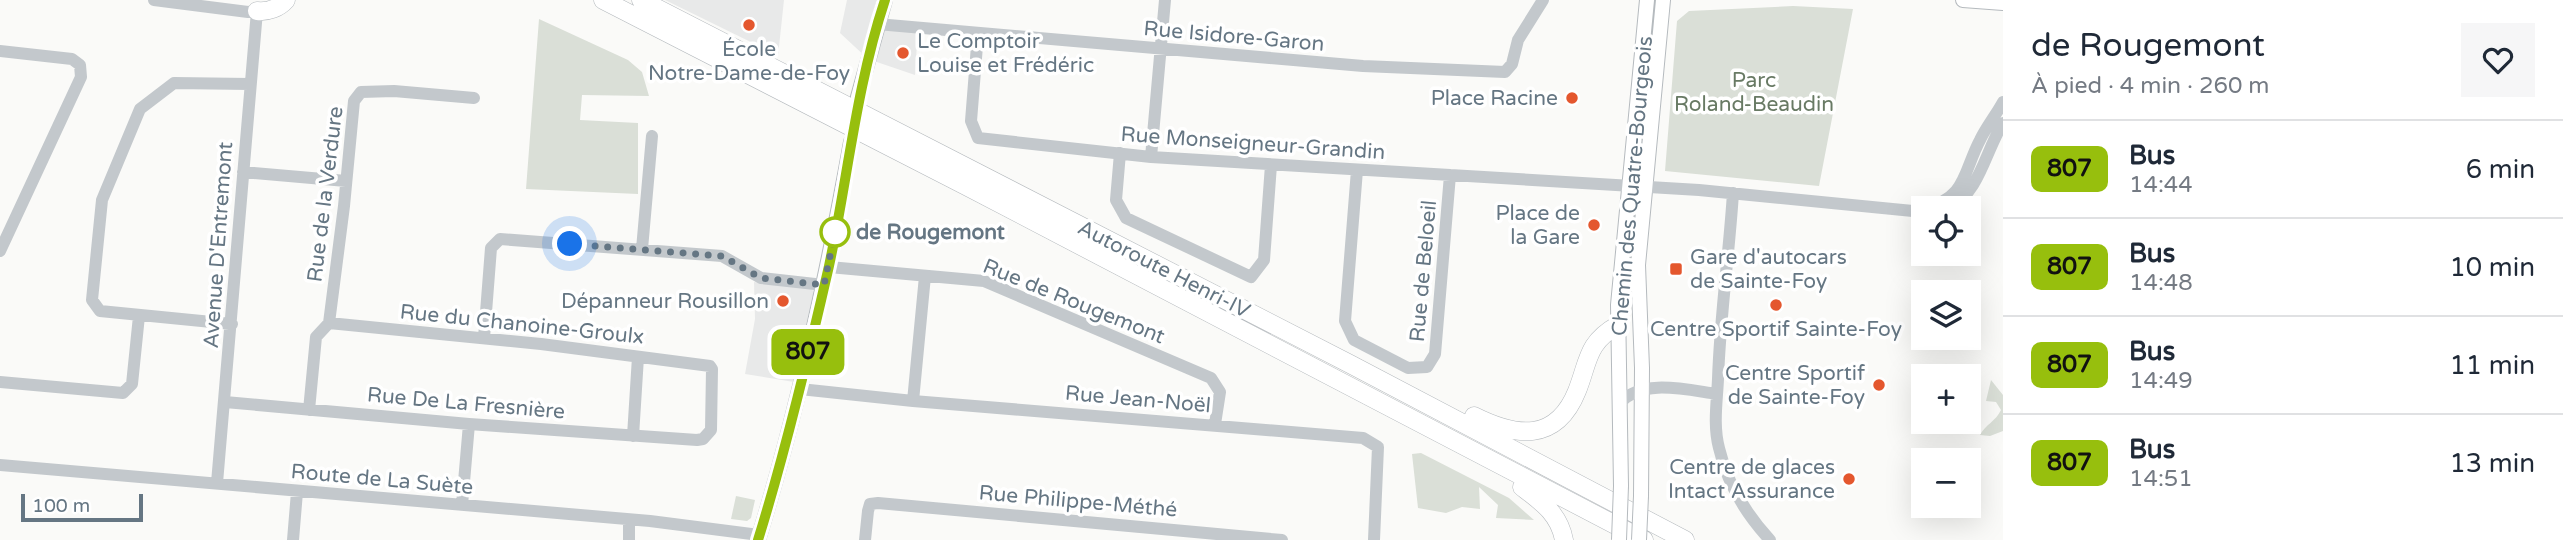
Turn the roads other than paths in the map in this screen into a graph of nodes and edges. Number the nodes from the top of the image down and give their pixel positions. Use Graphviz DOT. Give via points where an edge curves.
graph roads {
  1 [pos="154,0"];
  2 [pos="286,0"];
  3 [pos="603,0"];
  4 [pos="641,0"];
  5 [pos="885,0"];
  6 [pos="1165,0"];
  7 [pos="1544,0"];
  8 [pos="1647,0"];
  9 [pos="1663,0"];
  10 [pos="1963,0"];
  11 [pos="2003,3"];
  12 [pos="262,5"];
  13 [pos="877,24"];
  14 [pos="978,33"];
  15 [pos="1161,50"];
  16 [pos="0,51"];
  17 [pos="250,84"];
  18 [pos="858,97"];
  19 [pos="474,98"];
  20 [pos="2003,102"];
  21 [pos="2003,123"];
  22 [pos="652,136"];
  23 [pos="851,142"];
  24 [pos="1120,153"];
  25 [pos="1151,157"];
  26 [pos="1272,165"];
  27 [pos="1357,170"];
  28 [pos="243,173"];
  29 [pos="1450,175"];
  30 [pos="346,181"];
  31 [pos="1638,187"];
  32 [pos="1732,193"];
  33 [pos="1952,196"];
  34 [pos="1965,196"];
  35 [pos="1911,209"];
  36 [pos="642,249"];
  37 [pos="0,251"];
  38 [pos="829,267"];
  39 [pos="925,276"];
  40 [pos="824,285"];
  41 [pos="139,316"];
  42 [pos="329,323"];
  43 [pos="232,324"];
  44 [pos="1618,325"];
  45 [pos="484,338"];
  46 [pos="638,357"];
  47 [pos="0,382"];
  48 [pos="1387,384"];
  49 [pos="800,388"];
  50 [pos="1642,389"];
  51 [pos="1717,394"];
  52 [pos="913,401"];
  53 [pos="225,402"];
  54 [pos="1620,403"];
  55 [pos="309,410"];
  56 [pos="469,424"];
  57 [pos="1214,424"];
  58 [pos="632,436"];
  59 [pos="703,439"];
  60 [pos="0,465"];
  61 [pos="1505,469"];
  62 [pos="217,483"];
  63 [pos="297,492"];
  64 [pos="462,505"];
  65 [pos="629,521"];
  66 [pos="759,538"];
  67 [pos="1253,538"];
  68 [pos="293,540"];
  69 [pos="629,540"];
  70 [pos="865,540"];
  71 [pos="1282,540"];
  72 [pos="1374,540"];
  73 [pos="1564,540"];
  74 [pos="1619,540"];
  75 [pos="1641,540"];
  76 [pos="1685,540"];
  77 [pos="1770,540"];
  1 -- 12 [label="street" via="248,12"];
  2 -- 12 [label="highway" via="263,12"];
  3 -- 61 [label="highway, Autoroute Henri-IV"];
  4 -- 48 [label="highway, Autoroute Henri-IV"];
  5 -- 13 [label="main road"];
  6 -- 15 [label="street"];
  7 -- 15 [label="street, Rue Isidore-Garon" via="1518,40 1513,64 1505,72"];
  8 -- 31 [label="main road, Chemin des Quatre-Bourgeois"];
  9 -- 31 [label="main road, Chemin des Quatre-Bourgeois"];
  10 -- 11 [label="main road"];
  12 -- 17 [label="street, Avenue D'Entremont"];
  13 -- 14 [label="street, Rue Isidore-Garon"];
  13 -- 18 [label="main road"];
  14 -- 15 [label="street, Rue Isidore-Garon"];
  14 -- 24 [label="street, Rue Monseigneur-Grandin" via="971,121 978,138"];
  15 -- 25 [label="street"];
  16 -- 37 [label="street" via="72,59 80,65 81,77"];
  17 -- 28 [label="street, Avenue D'Entremont"];
  17 -- 41 [label="street" via="174,83 138,113 102,200 92,300 100,311"];
  19 -- 30 [label="street, Rue de la Verdure" via="361,92 354,101"];
  20 -- 33 [label="street"];
  21 -- 34 [label="street"];
  22 -- 36 [label="street"];
  23 -- 38 [label="main road"];
  24 -- 25 [label="street, Rue Monseigneur-Grandin"];
  24 -- 26 [label="street" via="1116,200 1126,218 1251,277 1264,260"];
  25 -- 26 [label="street, Rue Monseigneur-Grandin"];
  26 -- 27 [label="street, Rue Monseigneur-Grandin"];
  27 -- 29 [label="street, Rue Monseigneur-Grandin"];
  27 -- 29 [label="street, Rue de Beloeil" via="1345,321 1354,340 1408,368 1427,367 1435,354"];
  28 -- 30 [label="street"];
  28 -- 43 [label="street, Avenue D'Entremont"];
  29 -- 31 [label="street, Rue Monseigneur-Grandin"];
  30 -- 42 [label="street, Rue de la Verdure"];
  31 -- 32 [label="street, Rue Monseigneur-Grandin"];
  31 -- 44 [label="main road, Chemin des Quatre-Bourgeois"];
  31 -- 50 [label="main road, Chemin des Quatre-Bourgeois"];
  32 -- 35 [label="street, Rue Monseigneur-Grandin"];
  32 -- 51 [label="street"];
  36 -- 40 [label="street" via="722,256 761,278"];
  36 -- 45 [label="street" via="499,239 491,248"];
  38 -- 39 [label="street, Rue de Rougemont"];
  38 -- 40 [label="main road"];
  39 -- 52 [label="street"];
  39 -- 57 [label="street, Rue de Rougemont" via="984,281 1211,378 1220,392"];
  40 -- 49 [label="main road"];
  41 -- 43 [label="street"];
  41 -- 47 [label="street" via="132,384 123,393"];
  42 -- 45 [label="street, Rue du Chanoine-Groulx"];
  42 -- 55 [label="street, Rue de la Verdure" via="316,337"];
  43 -- 53 [label="street, Avenue D'Entremont"];
  44 -- 48 [label="highway" via="1599,337 1589,352 1567,408 1541,429 1502,429 1407,384"];
  44 -- 54 [label="main road, Chemin des Quatre-Bourgeois"];
  45 -- 46 [label="street, Rue du Chanoine-Groulx"];
  46 -- 58 [label="street"];
  46 -- 59 [label="street, Rue du Chanoine-Groulx" via="710,366 711,430"];
  48 -- 76 [label="highway, Autoroute Henri-IV"];
  49 -- 52 [label="street, Rue Jean-Noël"];
  49 -- 66 [label="main road"];
  50 -- 51 [label="street"];
  50 -- 54 [label="street"];
  50 -- 75 [label="main road, Chemin des Quatre-Bourgeois, bridge"];
  51 -- 77 [label="street" via="1715,419 1724,467 1741,502"];
  52 -- 57 [label="street, Rue Jean-Noël"];
  53 -- 55 [label="street, Rue De La Fresnière"];
  53 -- 62 [label="street, Avenue D'Entremont"];
  54 -- 74 [label="main road, Chemin des Quatre-Bourgeois, bridge"];
  55 -- 56 [label="street, Rue De La Fresnière"];
  56 -- 58 [label="street, Rue De La Fresnière"];
  56 -- 64 [label="street"];
  57 -- 72 [label="street, Rue Jean-Noël" via="1363,438 1378,447"];
  58 -- 59 [label="street, Rue De La Fresnière"];
  60 -- 62 [label="street, Route de La Suète"];
  61 -- 73 [label="highway" via="1556,516"];
  61 -- 75 [label="highway, Autoroute Henri-IV"];
  62 -- 63 [label="street, Route de La Suète"];
  63 -- 64 [label="street, Route de La Suète"];
  63 -- 68 [label="street"];
  64 -- 65 [label="street, Route de La Suète"];
  65 -- 66 [label="street, Route de La Suète"];
  65 -- 69 [label="street"];
  67 -- 70 [label="street, Rue Philippe-Méthé" via="878,503 870,504"];
  67 -- 71 [label="street, Rue Philippe-Méthé"];
}
